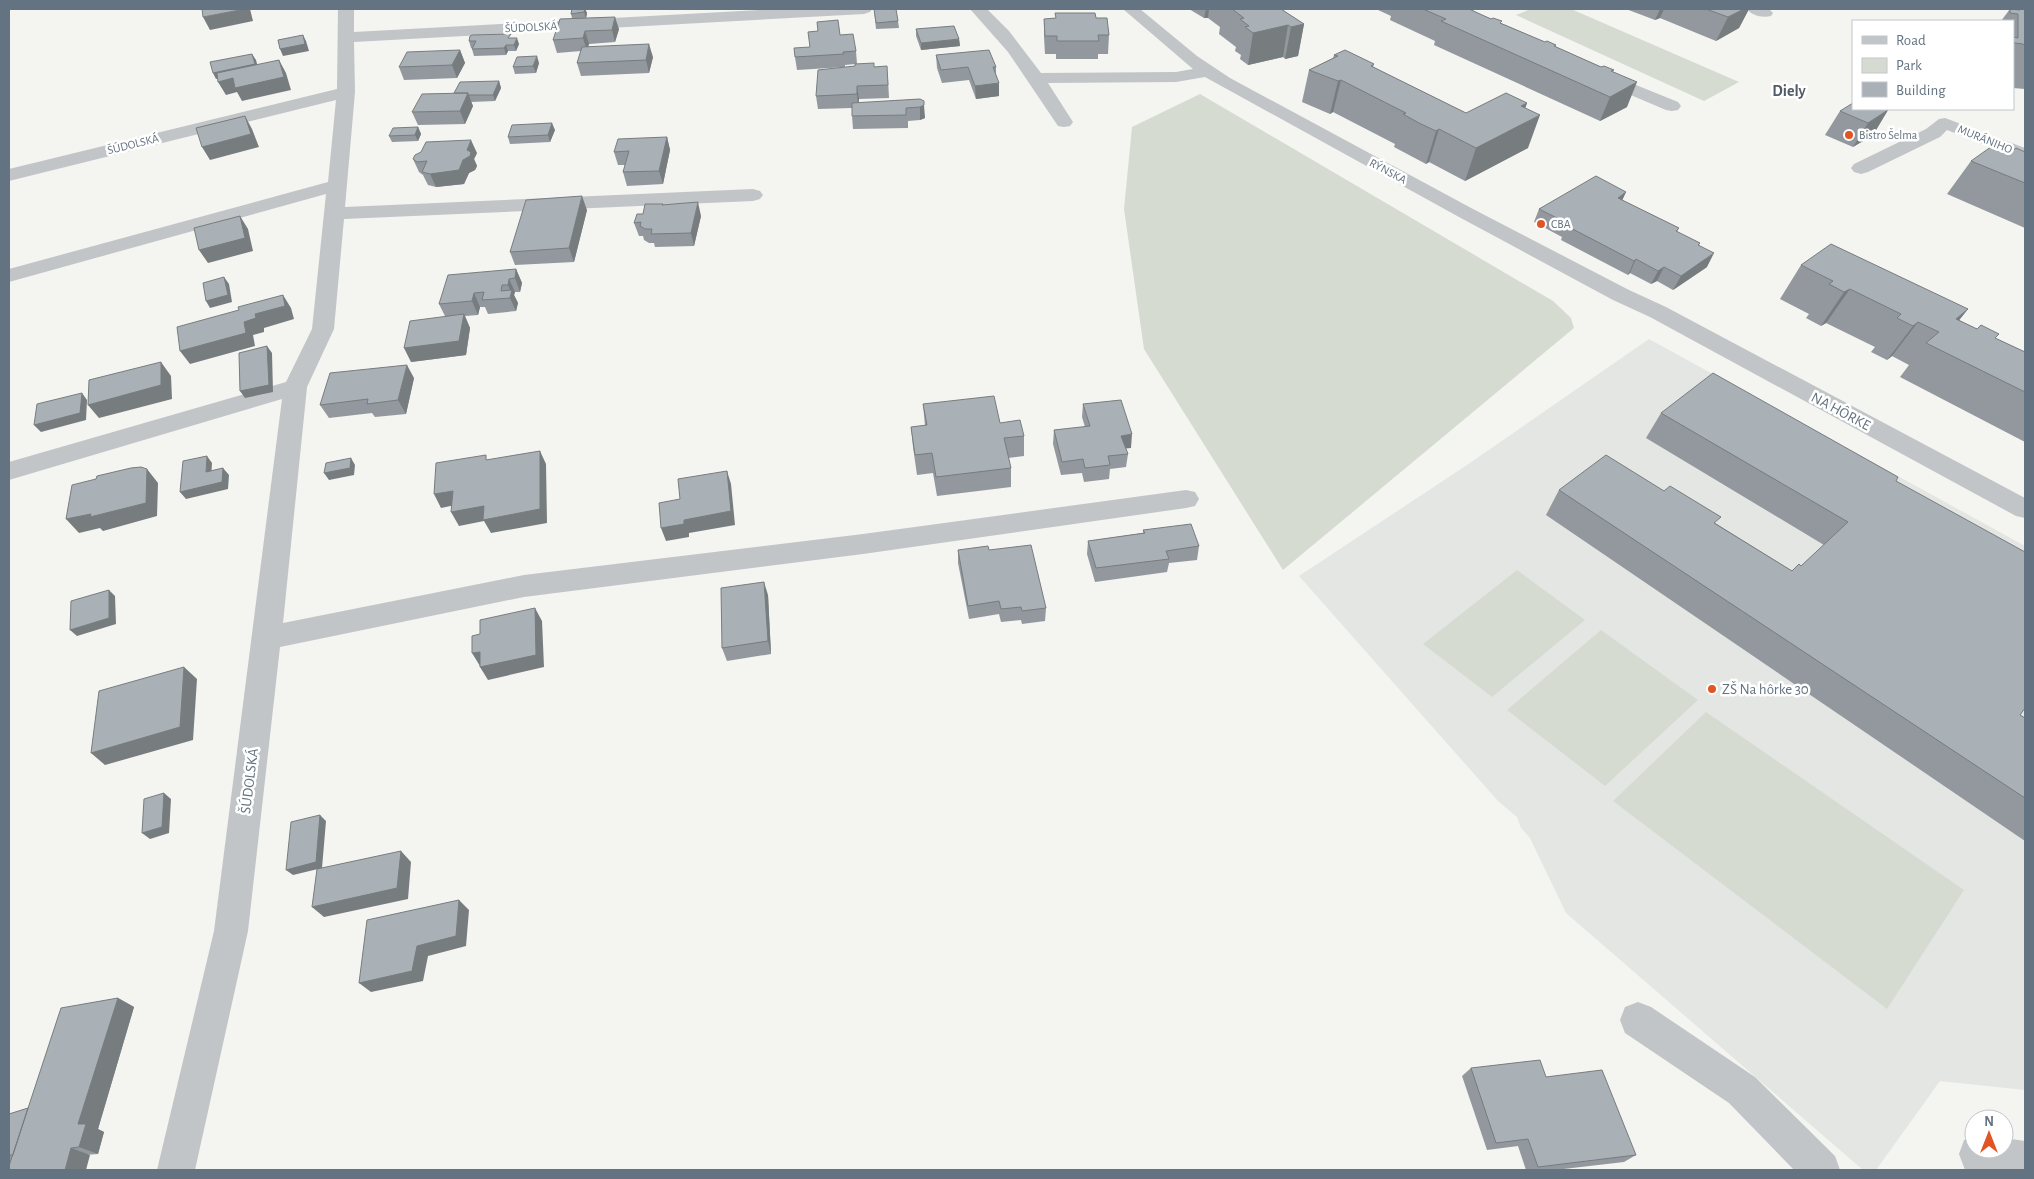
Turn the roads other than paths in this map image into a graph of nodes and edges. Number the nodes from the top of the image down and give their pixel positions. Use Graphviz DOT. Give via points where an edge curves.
graph roads {
  1 [pos="346,9"];
  2 [pos="864,9"];
  3 [pos="978,9"];
  4 [pos="1131,9"];
  5 [pos="347,37"];
  6 [pos="1580,67"];
  7 [pos="1208,71"];
  8 [pos="1036,78"];
  9 [pos="346,92"];
  10 [pos="1672,106"];
  11 [pos="1941,116"];
  12 [pos="1064,122"];
  13 [pos="2025,155"];
  14 [pos="1861,168"];
  15 [pos="9,175"];
  16 [pos="337,185"];
  17 [pos="753,194"];
  18 [pos="334,213"];
  19 [pos="9,276"];
  20 [pos="1658,312"];
  21 [pos="294,387"];
  22 [pos="9,470"];
  23 [pos="1186,499"];
  24 [pos="2025,510"];
  25 [pos="267,638"];
  26 [pos="1638,1020"];
  27 [pos="2025,1160"];
  28 [pos="1981,1162"];
  29 [pos="176,1170"];
  30 [pos="1821,1170"];
  1 -- 5 [label="street, ŠÚDOLSKÁ"];
  2 -- 5 [label="street, ŠÚDOLSKÁ"];
  3 -- 8 [label="street" via="996,26"];
  4 -- 7 [label="street, RÝNSKA"];
  5 -- 9 [label="street, ŠÚDOLSKÁ"];
  6 -- 10 [label="street"];
  7 -- 8 [label="street" via="1176,77"];
  7 -- 20 [label="street, RÝNSKA" via="1466,213"];
  8 -- 12 [label="street"];
  9 -- 15 [label="street, ŠÚDOLSKÁ"];
  9 -- 16 [label="street, ŠÚDOLSKÁ"];
  11 -- 13 [label="street, MURÁNIHO"];
  11 -- 14 [label="street, MURÁNIHO" via="1933,133"];
  16 -- 18 [label="street, ŠÚDOLSKÁ"];
  16 -- 19 [label="street"];
  17 -- 18 [label="street"];
  18 -- 21 [label="street, ŠÚDOLSKÁ" via="323,329"];
  20 -- 24 [label="street, NA HÔRKE"];
  21 -- 22 [label="street"];
  21 -- 25 [label="street, ŠÚDOLSKÁ"];
  23 -- 25 [label="street" via="863,544 524,586"];
  25 -- 29 [label="street, ŠÚDOLSKÁ" via="231,932"];
  26 -- 30 [label="street" via="1742,1090"];
  27 -- 28 [label="street"];
}
